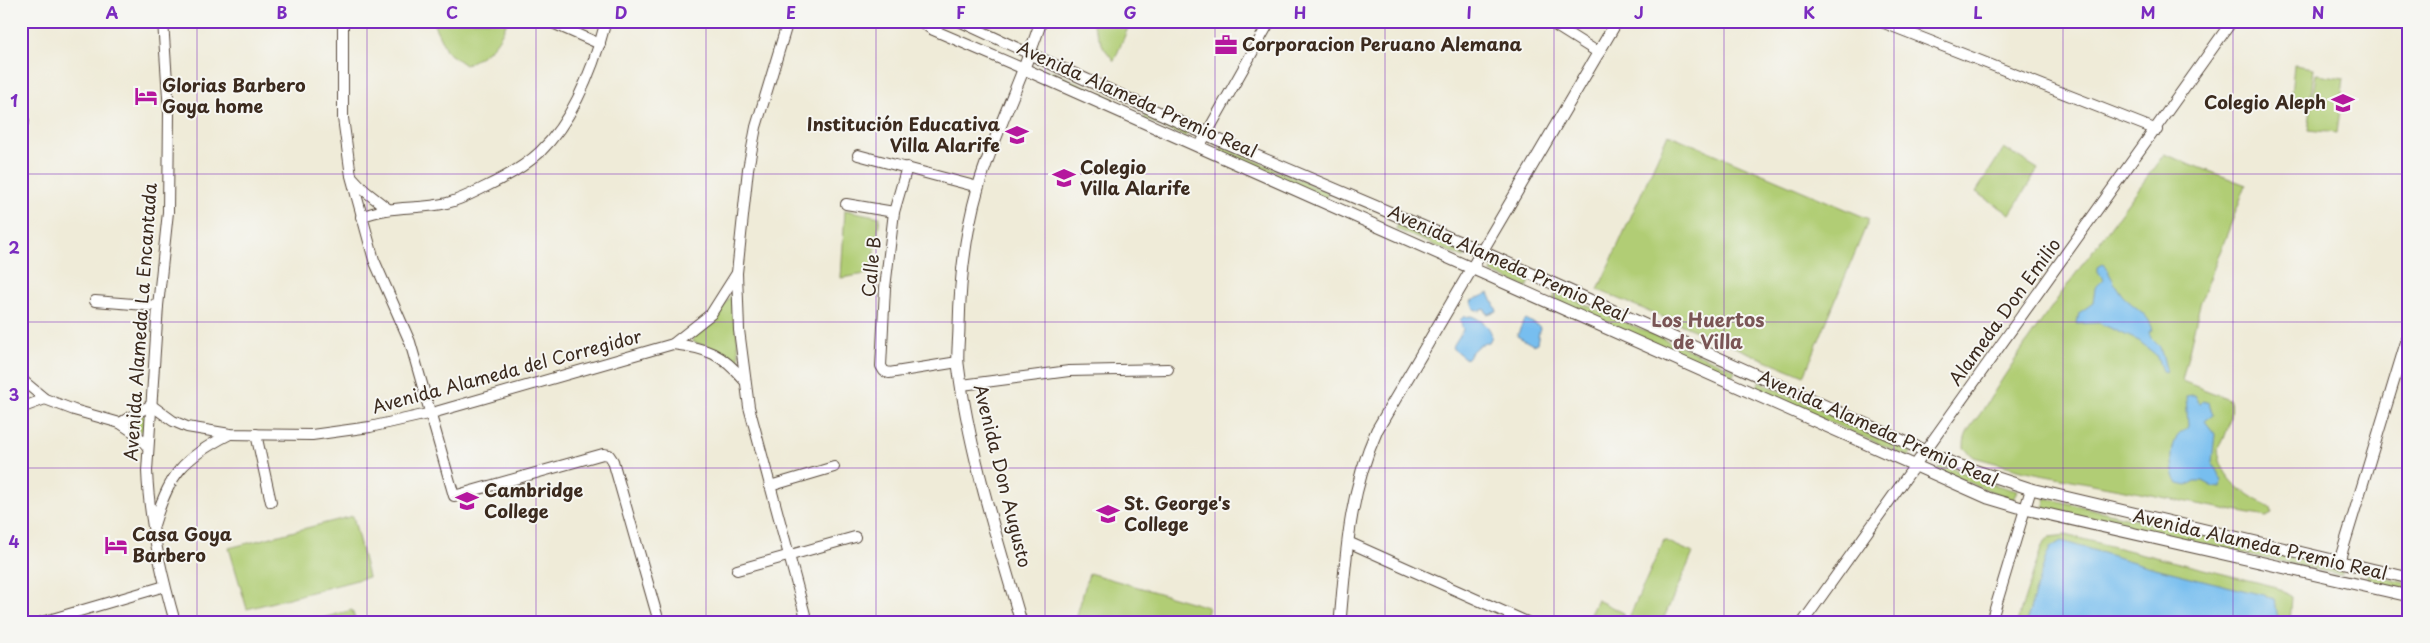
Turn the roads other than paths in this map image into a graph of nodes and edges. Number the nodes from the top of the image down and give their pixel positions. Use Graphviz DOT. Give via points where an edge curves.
graph roads {
  1 [pos="163,21"];
  2 [pos="343,21"];
  3 [pos="606,21"];
  4 [pos="788,21"];
  5 [pos="920,21"];
  6 [pos="959,21"];
  7 [pos="1041,21"];
  8 [pos="1270,21"];
  9 [pos="1548,21"];
  10 [pos="1618,21"];
  11 [pos="1879,21"];
  12 [pos="2232,21"];
  13 [pos="548,22"];
  14 [pos="600,44"];
  15 [pos="1600,53"];
  16 [pos="1030,54"];
  17 [pos="1024,70"];
  18 [pos="1134,101"];
  19 [pos="1129,114"];
  20 [pos="2157,130"];
  21 [pos="1206,134"];
  22 [pos="1199,146"];
  23 [pos="858,155"];
  24 [pos="907,167"];
  25 [pos="351,176"];
  26 [pos="978,188"];
  27 [pos="1343,192"];
  28 [pos="846,204"];
  29 [pos="1337,207"];
  30 [pos="388,209"];
  31 [pos="894,212"];
  32 [pos="1388,212"];
  33 [pos="361,217"];
  34 [pos="1382,227"];
  35 [pos="1483,252"];
  36 [pos="1473,268"];
  37 [pos="736,273"];
  38 [pos="95,300"];
  39 [pos="158,306"];
  40 [pos="2409,332"];
  41 [pos="673,344"];
  42 [pos="958,362"];
  43 [pos="1168,368"];
  44 [pos="21,379"];
  45 [pos="744,380"];
  46 [pos="962,385"];
  47 [pos="45,399"];
  48 [pos="151,405"];
  49 [pos="21,408"];
  50 [pos="432,413"];
  51 [pos="120,423"];
  52 [pos="230,434"];
  53 [pos="256,434"];
  54 [pos="148,447"];
  55 [pos="1925,451"];
  56 [pos="1915,465"];
  57 [pos="834,467"];
  58 [pos="770,486"];
  59 [pos="2031,490"];
  60 [pos="271,502"];
  61 [pos="2025,509"];
  62 [pos="153,528"];
  63 [pos="855,537"];
  64 [pos="1348,542"];
  65 [pos="789,555"];
  66 [pos="2339,562"];
  67 [pos="737,570"];
  68 [pos="2409,578"];
  69 [pos="165,586"];
  70 [pos="2409,596"];
  71 [pos="42,622"];
  72 [pos="175,622"];
  73 [pos="659,622"];
  74 [pos="807,622"];
  75 [pos="1021,622"];
  76 [pos="1340,622"];
  77 [pos="1527,622"];
  78 [pos="1803,622"];
  79 [pos="1991,622"];
  1 -- 39 [label="street, Avenida Alameda La Encantada" via="168,112 168,212"];
  2 -- 25 [label="street" via="343,118"];
  3 -- 14 [label="street"];
  4 -- 37 [label="street" via="756,127"];
  5 -- 17 [label="street, Avenida Alameda Premio Real"];
  6 -- 16 [label="street, Avenida Alameda Premio Real"];
  7 -- 16 [label="street, Avenida Don Augusto"];
  8 -- 21 [label="street"];
  9 -- 15 [label="street"];
  10 -- 15 [label="street"];
  11 -- 20 [label="street"];
  12 -- 20 [label="street, Alameda Don Emilio"];
  13 -- 14 [label="street"];
  14 -- 30 [label="street" via="585,84 562,124 540,152 507,177 459,199"];
  15 -- 35 [label="street"];
  16 -- 17 [label="street, Avenida Don Augusto"];
  16 -- 18 [label="street, Avenida Alameda Premio Real"];
  17 -- 19 [label="street, Avenida Alameda Premio Real"];
  17 -- 26 [label="street, Avenida Don Augusto"];
  18 -- 19 [label="street"];
  18 -- 21 [label="street, Avenida Alameda Premio Real"];
  19 -- 22 [label="street, Avenida Alameda Premio Real"];
  20 -- 55 [label="street, Alameda Don Emilio"];
  21 -- 22 [label="street"];
  21 -- 27 [label="street, Avenida Alameda Premio Real"];
  22 -- 29 [label="street, Avenida Alameda Premio Real"];
  23 -- 24 [label="street"];
  24 -- 26 [label="street"];
  24 -- 31 [label="street, Calle B"];
  25 -- 30 [label="street" via="365,192"];
  25 -- 33 [label="street"];
  26 -- 42 [label="street, Avenida Don Augusto" via="968,229 960,290"];
  27 -- 29 [label="street"];
  27 -- 32 [label="street, Avenida Alameda Premio Real"];
  28 -- 31 [label="street"];
  29 -- 34 [label="street, Avenida Alameda Premio Real"];
  30 -- 33 [label="street"];
  31 -- 42 [label="street, Calle B" via="885,288 884,371 889,373"];
  32 -- 34 [label="street"];
  32 -- 35 [label="street, Avenida Alameda Premio Real"];
  33 -- 50 [label="street" via="374,260 410,342"];
  34 -- 36 [label="street, Avenida Alameda Premio Real"];
  35 -- 36 [label="street"];
  35 -- 55 [label="street, Avenida Alameda Premio Real"];
  36 -- 56 [label="street, Avenida Alameda Premio Real"];
  36 -- 64 [label="street" via="1376,430 1355,491"];
  37 -- 41 [label="street, Avenida Alameda del Corregidor" via="711,314"];
  37 -- 45 [label="street"];
  38 -- 39 [label="street"];
  39 -- 48 [label="street, Avenida Alameda La Encantada"];
  40 -- 66 [label="street"];
  41 -- 45 [label="street, Avenida Alameda del Corregidor" via="716,354"];
  41 -- 50 [label="street, Avenida Alameda del Corregidor"];
  42 -- 46 [label="street, Avenida Don Augusto"];
  43 -- 46 [label="street" via="1069,370"];
  44 -- 47 [label="street"];
  45 -- 58 [label="street"];
  46 -- 75 [label="street, Avenida Don Augusto" via="974,449"];
  47 -- 49 [label="street"];
  47 -- 51 [label="street"];
  48 -- 51 [label="street"];
  48 -- 52 [label="street, Avenida Alameda del Corregidor" via="187,427"];
  48 -- 54 [label="street, Avenida Alameda La Encantada"];
  50 -- 53 [label="street, Avenida Alameda del Corregidor" via="312,435"];
  50 -- 73 [label="street" via="453,491 538,474 603,454 609,455"];
  51 -- 54 [label="street"];
  52 -- 53 [label="street, Avenida Alameda del Corregidor"];
  52 -- 62 [label="street" via="194,455 179,469 162,497"];
  53 -- 60 [label="street"];
  54 -- 62 [label="street, Avenida Alameda La Encantada" via="148,497"];
  55 -- 56 [label="street, Alameda Don Emilio"];
  55 -- 59 [label="street, Avenida Alameda Premio Real"];
  56 -- 61 [label="street, Avenida Alameda Premio Real" via="1988,498"];
  56 -- 78 [label="street, Alameda Don Emilio"];
  57 -- 58 [label="street"];
  58 -- 65 [label="street"];
  59 -- 61 [label="street"];
  59 -- 66 [label="street, Avenida Alameda Premio Real"];
  61 -- 70 [label="street, Avenida Alameda Premio Real"];
  61 -- 79 [label="street"];
  62 -- 69 [label="street, Avenida Alameda La Encantada"];
  63 -- 65 [label="street"];
  64 -- 76 [label="street"];
  64 -- 77 [label="street"];
  65 -- 67 [label="street"];
  65 -- 74 [label="street"];
  66 -- 68 [label="street, Avenida Alameda Premio Real"];
  69 -- 71 [label="street"];
  69 -- 72 [label="street, Avenida Alameda La Encantada"];
}
